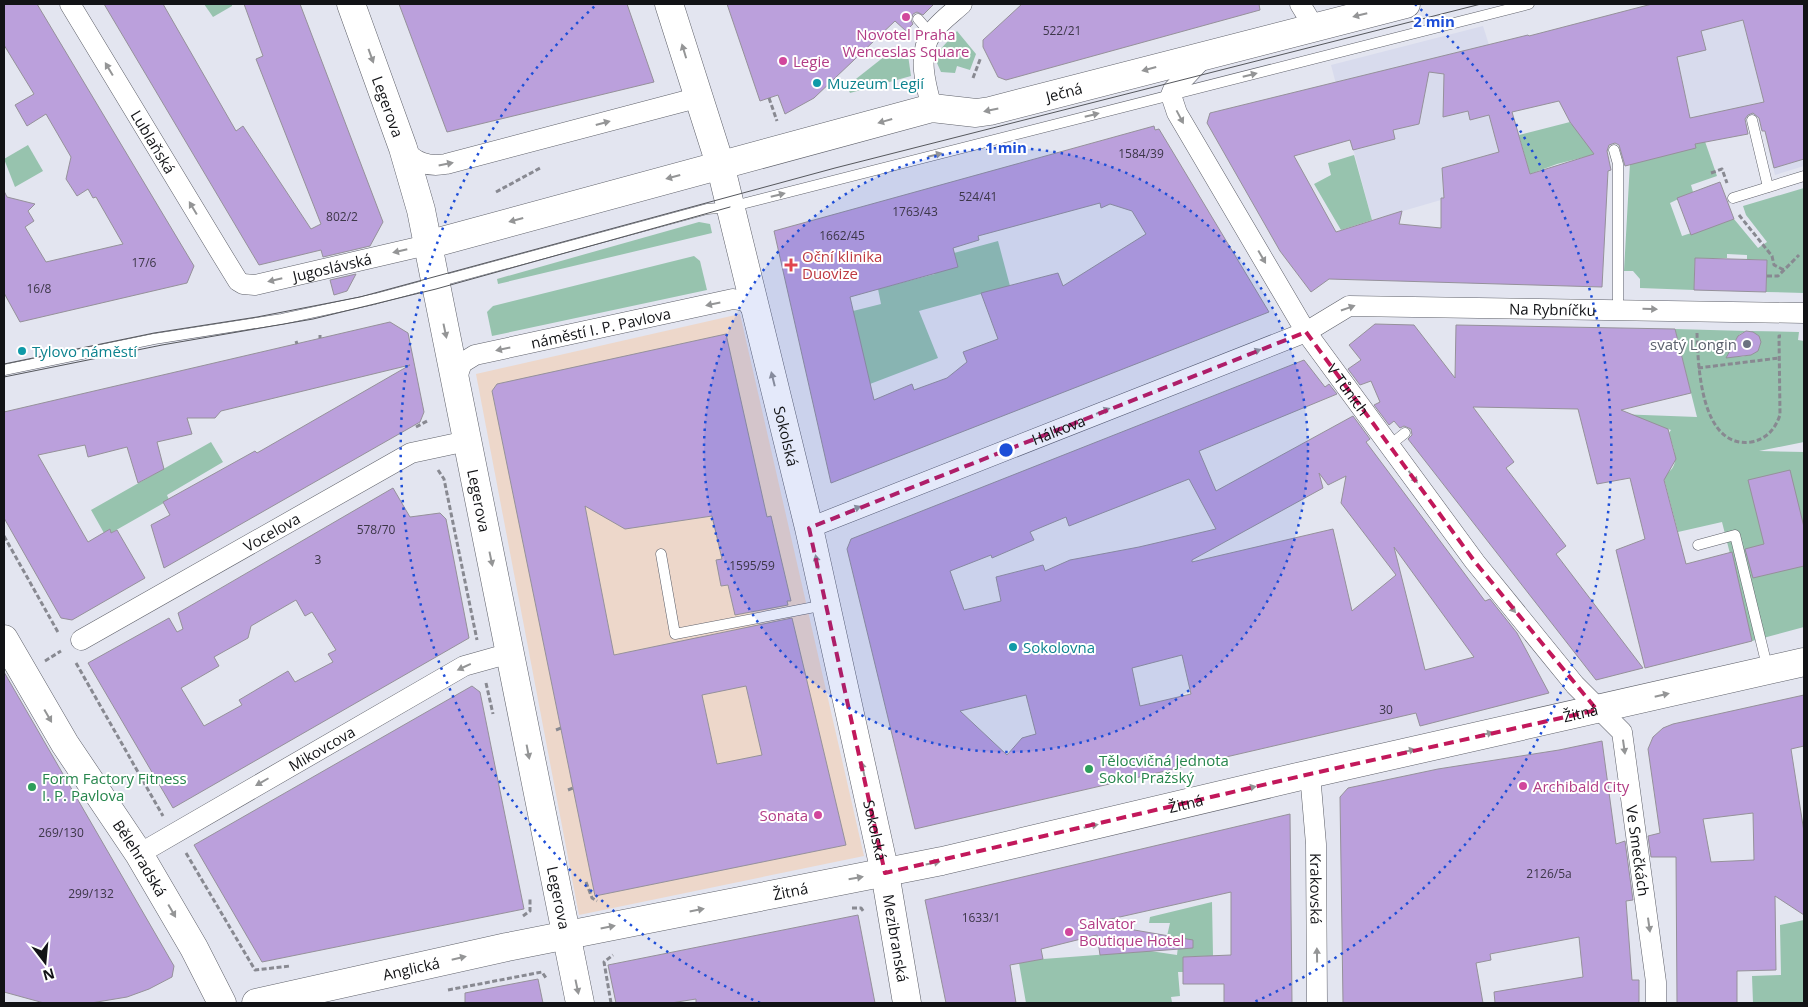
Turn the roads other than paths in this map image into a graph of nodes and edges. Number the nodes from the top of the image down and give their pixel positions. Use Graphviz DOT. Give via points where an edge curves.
graph roads {
  1 [pos="70,4"];
  2 [pos="351,4"];
  3 [pos="669,4"];
  4 [pos="962,4"];
  5 [pos="1300,4"];
  6 [pos="1406,4"];
  7 [pos="1529,4"];
  8 [pos="1314,27"];
  9 [pos="1213,53"];
  10 [pos="695,87"];
  11 [pos="1171,95"];
  12 [pos="932,108"];
  13 [pos="1752,120"];
  14 [pos="404,148"];
  15 [pos="1614,150"];
  16 [pos="720,164"];
  17 [pos="1804,176"];
  18 [pos="1768,187"];
  19 [pos="1733,198"];
  20 [pos="718,208"];
  21 [pos="427,245"];
  22 [pos="238,281"];
  23 [pos="434,284"];
  24 [pos="1618,309"];
  25 [pos="756,312"];
  26 [pos="1804,313"];
  27 [pos="1306,332"];
  28 [pos="4,370"];
  29 [pos="456,380"];
  30 [pos="467,441"];
  31 [pos="810,528"];
  32 [pos="1698,545"];
  33 [pos="661,554"];
  34 [pos="826,604"];
  35 [pos="4,639"];
  36 [pos="72,645"];
  37 [pos="510,653"];
  38 [pos="1804,662"];
  39 [pos="1768,670"];
  40 [pos="1597,710"];
  41 [pos="1310,774"];
  42 [pos="139,854"];
  43 [pos="886,873"];
  44 [pos="566,936"];
  45 [pos="222,1003"];
  46 [pos="256,1003"];
  47 [pos="580,1003"];
  48 [pos="907,1003"];
  49 [pos="1317,1003"];
  50 [pos="1656,1003"];
  22 -- 1 [label="street, Lublaňská, one-way"];
  2 -- 14 [label="main road, Legerova, one-way"];
  10 -- 3 [label="main road, Sokolská, one-way"];
  4 -- 12 [label="street" via="924,27 924,79"];
  5 -- 8 [label="street"];
  6 -- 8 [label="main road, Ječná, one-way"];
  11 -- 7 [label="lane, one-way"];
  8 -- 9 [label="main road, Ječná"];
  9 -- 11 [label="street" via="1200,60"];
  9 -- 12 [label="main road, Ječná, one-way" via="990,111 976,113"];
  14 -- 10 [label="street, one-way" via="424,164 446,164 685,101 692,98"];
  10 -- 16 [label="main road, Sokolská"];
  20 -- 11 [label="lane, one-way"];
  11 -- 27 [label="street, V Tůních, one-way" via="1177,113"];
  12 -- 16 [label="main road, Ječná, one-way"];
  13 -- 18 [label="lane"];
  14 -- 21 [label="main road, Legerova"];
  15 -- 24 [label="lane" via="1618,164"];
  16 -- 20 [label="main road, Sokolská"];
  16 -- 21 [label="main road, one-way"];
  17 -- 18 [label="lane"];
  18 -- 19 [label="lane"];
  20 -- 23 [label="lane"];
  20 -- 25 [label="main road, Sokolská"];
  21 -- 22 [label="street, Jugoslávská, one-way" via="255,285"];
  21 -- 23 [label="main road, Legerova"];
  23 -- 28 [label="lane" via="312,313 154,339"];
  23 -- 29 [label="main road, Legerova, one-way"];
  24 -- 26 [label="street, Na Rybníčku, one-way"];
  27 -- 24 [label="street, Na Rybníčku, one-way" via="1349,306"];
  25 -- 29 [label="street, náměstí I. P. Pavlova, one-way" via="745,301 733,299 475,355 462,363"];
  31 -- 25 [label="main road, Sokolská, one-way"];
  31 -- 27 [label="street, Hálkova, one-way"];
  27 -- 40 [label="street, V Tůních, one-way" via="1397,439 1475,562"];
  29 -- 30 [label="main road, Legerova"];
  30 -- 36 [label="street, Vocelova" via="411,453"];
  30 -- 37 [label="main road, Legerova, one-way"];
  34 -- 31 [label="main road, Sokolská, one-way"];
  32 -- 39 [label="lane" via="1735,535"];
  33 -- 34 [label="lane" via="675,634"];
  43 -- 34 [label="main road, Sokolská, one-way"];
  35 -- 42 [label="main road, Bělehradská, one-way" via="65,744"];
  37 -- 42 [label="street, Mikovcova, one-way" via="464,666"];
  37 -- 44 [label="main road, Legerova, one-way"];
  38 -- 39 [label="main road, Žitná"];
  40 -- 39 [label="main road, Žitná, one-way"];
  41 -- 40 [label="main road, Žitná, one-way"];
  40 -- 50 [label="street, Ve Smečkách, one-way" via="1622,732 1656,982"];
  43 -- 41 [label="main road, Žitná, one-way"];
  49 -- 41 [label="street, Krakovská, one-way" via="1316,844"];
  42 -- 45 [label="main road, Bělehradská, one-way"];
  44 -- 43 [label="main road, Žitná, one-way"];
  43 -- 48 [label="main road, Mezibranská"];
  46 -- 44 [label="main road, Anglická, one-way"];
  44 -- 47 [label="main road, Legerova, one-way"];
}
